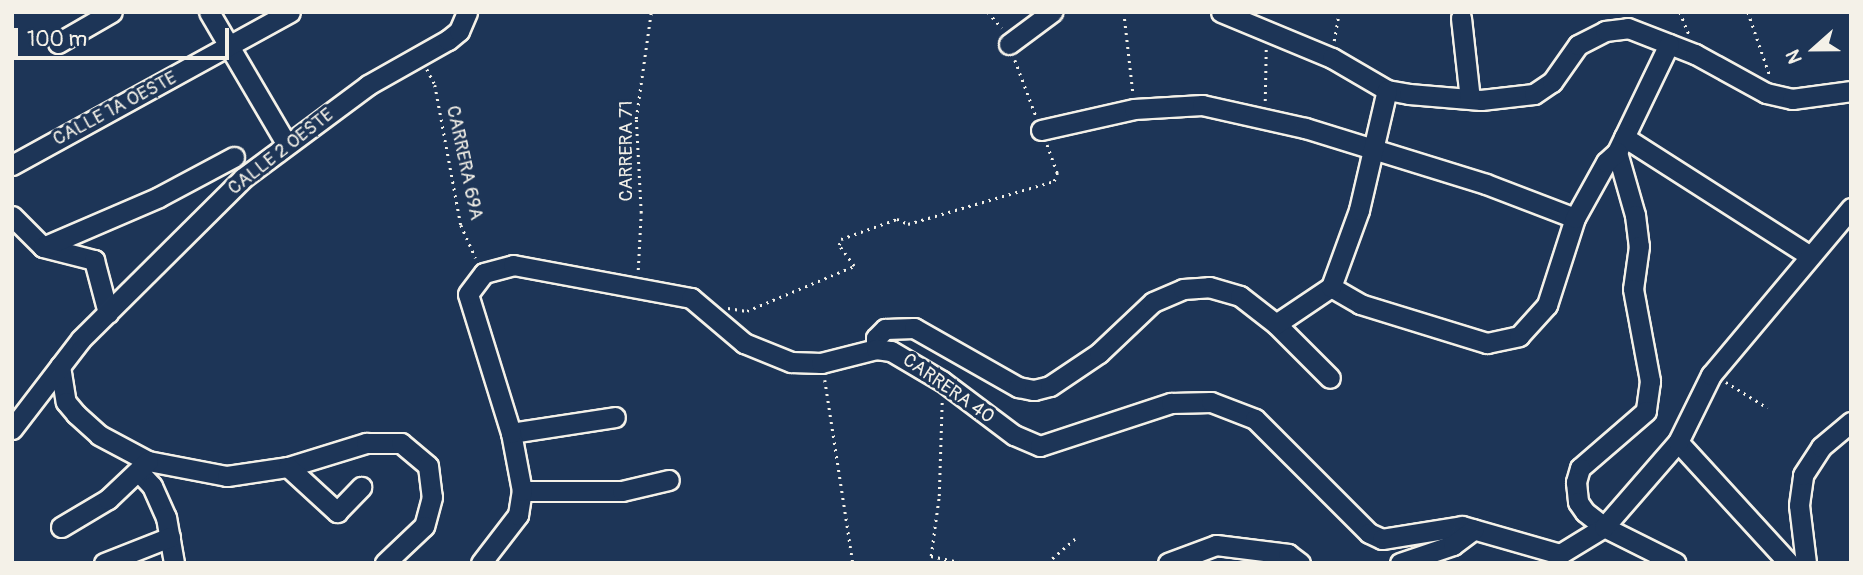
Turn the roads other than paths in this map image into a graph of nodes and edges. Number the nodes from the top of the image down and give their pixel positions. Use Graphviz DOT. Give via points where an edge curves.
graph roads {
  1 [pos="112,12"];
  2 [pos="209,12"];
  3 [pos="290,12"];
  4 [pos="467,12"];
  5 [pos="1052,12"];
  6 [pos="1221,12"];
  7 [pos="1461,18"];
  8 [pos="58,43"];
  9 [pos="1009,44"];
  10 [pos="1669,44"];
  11 [pos="228,48"];
  12 [pos="1387,90"];
  13 [pos="1851,91"];
  14 [pos="1471,99"];
  15 [pos="1041,130"];
  16 [pos="286,143"];
  17 [pos="1620,145"];
  18 [pos="1374,151"];
  19 [pos="234,157"];
  20 [pos="12,165"];
  21 [pos="1851,208"];
  22 [pos="12,216"];
  23 [pos="1575,218"];
  24 [pos="43,247"];
  25 [pos="1810,256"];
  26 [pos="1331,287"];
  27 [pos="108,313"];
  28 [pos="1276,324"];
  29 [pos="876,349"];
  30 [pos="60,366"];
  31 [pos="1330,378"];
  32 [pos="615,417"];
  33 [pos="1851,422"];
  34 [pos="12,429"];
  35 [pos="511,433"];
  36 [pos="1678,442"];
  37 [pos="144,466"];
  38 [pos="288,467"];
  39 [pos="668,480"];
  40 [pos="361,487"];
  41 [pos="522,491"];
  42 [pos="61,527"];
  43 [pos="1604,527"];
  44 [pos="1474,529"];
  45 [pos="170,537"];
  46 [pos="1564,558"];
  47 [pos="104,563"];
  48 [pos="174,563"];
  49 [pos="385,563"];
  50 [pos="481,563"];
  51 [pos="1168,563"];
  52 [pos="1300,563"];
  53 [pos="1400,563"];
  54 [pos="1676,563"];
  55 [pos="1789,563"];
  56 [pos="1806,563"];
  1 -- 8 [label="street"];
  2 -- 11 [label="street"];
  3 -- 11 [label="street, CALLE 1A OESTE"];
  4 -- 16 [label="street, CALLE 2 OESTE" via="459,31 368,85"];
  5 -- 9 [label="street"];
  6 -- 12 [label="street" via="1332,58"];
  7 -- 14 [label="street"];
  10 -- 13 [label="street" via="1766,93 1793,99"];
  10 -- 14 [label="street" via="1628,28 1605,31 1578,45 1552,82 1534,94"];
  10 -- 17 [label="street"];
  11 -- 16 [label="street"];
  11 -- 20 [label="street, CALLE 1A OESTE"];
  12 -- 14 [label="street"];
  12 -- 18 [label="street"];
  15 -- 18 [label="street" via="1134,109 1202,105"];
  16 -- 27 [label="street, CALLE 2 OESTE" via="243,178"];
  17 -- 23 [label="street"];
  17 -- 25 [label="street"];
  17 -- 43 [label="street" via="1635,215 1636,320 1650,381 1646,411 1580,468 1577,502"];
  18 -- 23 [label="street" via="1486,184"];
  18 -- 26 [label="street"];
  19 -- 24 [label="street" via="159,197"];
  21 -- 25 [label="street"];
  22 -- 24 [label="street"];
  23 -- 26 [label="street" via="1547,305 1519,336 1504,342 1487,343 1360,304"];
  24 -- 27 [label="street" via="94,260"];
  25 -- 36 [label="street" via="1712,374"];
  26 -- 28 [label="street"];
  27 -- 30 [label="street, CALLE 2 OESTE"];
  28 -- 29 [label="street" via="1240,296 1209,287 1183,289 1153,302 1099,353 1050,386 1034,390 1018,387 914,328 885,329 876,338"];
  28 -- 31 [label="street"];
  29 -- 35 [label="street" via="821,363 791,362 760,352 691,298 523,265 493,268 468,294"];
  29 -- 44 [label="street, CARRERA 4O" via="891,351 942,381 1014,435 1040,446 1171,403 1211,402 1255,419 1369,533 1382,538 1442,526"];
  30 -- 34 [label="street, CALLE 2 OESTE"];
  30 -- 37 [label="street" via="66,402 76,414"];
  32 -- 35 [label="street"];
  33 -- 56 [label="street" via="1821,447 1803,475 1798,505"];
  35 -- 41 [label="street"];
  36 -- 43 [label="street"];
  36 -- 55 [label="street"];
  37 -- 38 [label="street" via="227,476"];
  37 -- 42 [label="street" via="108,499"];
  37 -- 45 [label="street"];
  38 -- 40 [label="street" via="337,512"];
  38 -- 49 [label="street" via="383,441 401,443 428,466 432,497 424,526"];
  39 -- 41 [label="street" via="622,491"];
  41 -- 50 [label="street" via="519,515"];
  43 -- 46 [label="street"];
  43 -- 54 [label="street"];
  44 -- 46 [label="street, CARRERA 4O"];
  44 -- 53 [label="street" via="1453,545"];
  45 -- 47 [label="street"];
  45 -- 48 [label="street"];
  51 -- 52 [label="street" via="1216,545 1288,554"];
}
